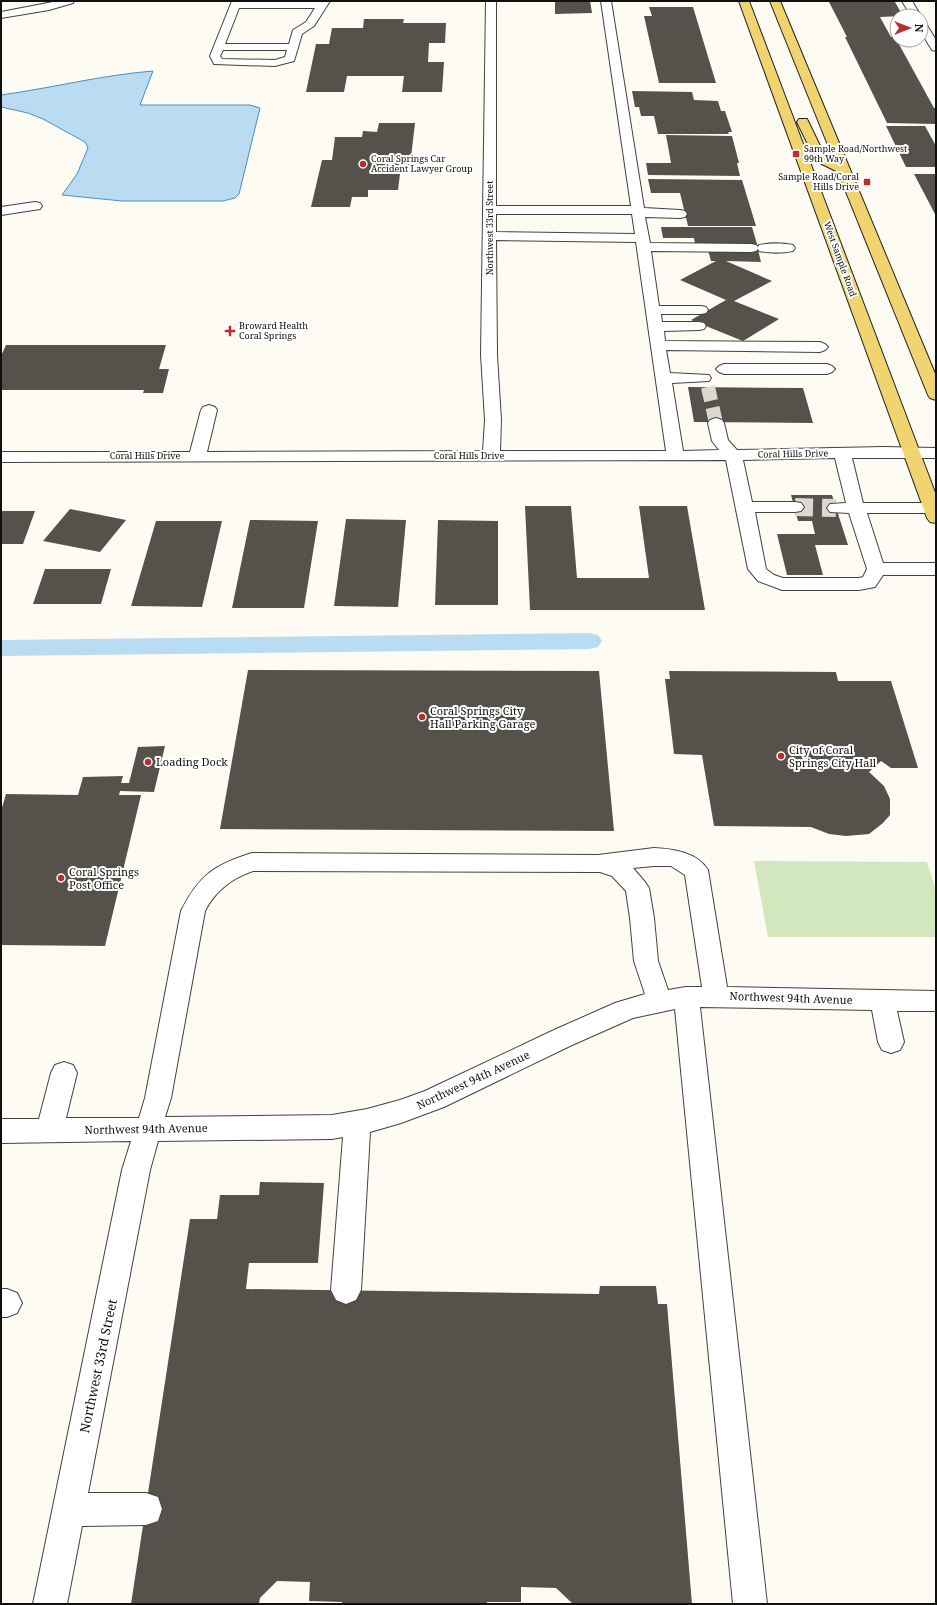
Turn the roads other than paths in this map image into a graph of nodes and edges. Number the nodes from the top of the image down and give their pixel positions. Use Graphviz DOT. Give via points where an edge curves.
graph roads {
  1 [pos="69,1"];
  2 [pos="490,1"];
  3 [pos="606,1"];
  4 [pos="744,1"];
  5 [pos="775,1"];
  6 [pos="49,3"];
  7 [pos="236,3"];
  8 [pos="324,3"];
  9 [pos="1,16"];
  10 [pos="299,18"];
  11 [pos="314,18"];
  12 [pos="224,32"];
  13 [pos="238,32"];
  14 [pos="282,32"];
  15 [pos="297,32"];
  16 [pos="929,37"];
  17 [pos="218,47"];
  18 [pos="293,47"];
  19 [pos="936,48"];
  20 [pos="780,98"];
  21 [pos="807,169"];
  22 [pos="843,169"];
  23 [pos="821,174"];
  24 [pos="837,186"];
  25 [pos="35,206"];
  26 [pos="859,207"];
  27 [pos="490,210"];
  28 [pos="637,210"];
  29 [pos="1,211"];
  30 [pos="680,214"];
  31 [pos="490,236"];
  32 [pos="642,243"];
  33 [pos="788,248"];
  34 [pos="653,310"];
  35 [pos="701,310"];
  36 [pos="699,326"];
  37 [pos="655,327"];
  38 [pos="720,346"];
  39 [pos="820,347"];
  40 [pos="659,349"];
  41 [pos="724,369"];
  42 [pos="827,369"];
  43 [pos="702,372"];
  44 [pos="664,378"];
  45 [pos="936,395"];
  46 [pos="209,410"];
  47 [pos="716,424"];
  48 [pos="911,452"];
  49 [pos="842,453"];
  50 [pos="936,453"];
  51 [pos="197,455"];
  52 [pos="491,455"];
  53 [pos="733,455"];
  54 [pos="675,456"];
  55 [pos="1,457"];
  56 [pos="745,507"];
  57 [pos="795,507"];
  58 [pos="836,508"];
  59 [pos="856,508"];
  60 [pos="934,513"];
  61 [pos="876,569"];
  62 [pos="936,569"];
  63 [pos="598,864"];
  64 [pos="716,995"];
  65 [pos="673,998"];
  66 [pos="882,1000"];
  67 [pos="936,1001"];
  68 [pos="891,1042"];
  69 [pos="64,1073"];
  70 [pos="357,1125"];
  71 [pos="148,1129"];
  72 [pos="50,1130"];
  73 [pos="1,1131"];
  74 [pos="346,1290"];
  75 [pos="146,1509"];
  76 [pos="68,1510"];
  77 [pos="50,1604"];
  78 [pos="750,1604"];
  1 -- 6 [label="street"];
  2 -- 27 [label="street, Northwest 33rd Street"];
  3 -- 28 [label="street"];
  4 -- 20 [label="main road, West Sample Road"];
  5 -- 22 [label="main road"];
  6 -- 9 [label="street"];
  7 -- 8 [label="street"];
  7 -- 12 [label="street" via="234,18"];
  8 -- 11 [label="street"];
  10 -- 11 [label="street"];
  11 -- 15 [label="street" via="310,24"];
  12 -- 13 [label="street"];
  12 -- 17 [label="street"];
  14 -- 15 [label="street"];
  15 -- 18 [label="street"];
  16 -- 19 [label="street"];
  17 -- 18 [label="street"];
  17 -- 18 [label="street" via="215,56 218,62 275,63 290,59"];
  20 -- 21 [label="main road, West Sample Road"];
  20 -- 22 [label="main road" via="804,125 820,158"];
  21 -- 23 [label="main road"];
  21 -- 48 [label="main road, West Sample Road"];
  22 -- 26 [label="main road"];
  24 -- 26 [label="main road"];
  25 -- 29 [label="street"];
  26 -- 45 [label="main road"];
  27 -- 28 [label="street"];
  27 -- 31 [label="street, Northwest 33rd Street"];
  28 -- 30 [label="street" via="646,213"];
  28 -- 32 [label="street"];
  31 -- 32 [label="street"];
  31 -- 52 [label="street, Northwest 33rd Street" via="489,355 493,420"];
  32 -- 33 [label="street"];
  32 -- 34 [label="street"];
  34 -- 35 [label="street"];
  34 -- 37 [label="street"];
  36 -- 37 [label="street"];
  37 -- 40 [label="street"];
  38 -- 39 [label="street"];
  38 -- 40 [label="street"];
  38 -- 43 [label="street"];
  40 -- 43 [label="street" via="687,354"];
  40 -- 44 [label="street"];
  41 -- 42 [label="street"];
  43 -- 44 [label="street"];
  44 -- 54 [label="street"];
  46 -- 51 [label="street"];
  47 -- 53 [label="street" via="720,441"];
  48 -- 49 [label="street, Coral Hills Drive"];
  48 -- 50 [label="street, Coral Hills Drive"];
  48 -- 60 [label="main road, West Sample Road"];
  49 -- 53 [label="street, Coral Hills Drive"];
  49 -- 59 [label="street"];
  51 -- 52 [label="street, Coral Hills Drive"];
  51 -- 55 [label="street, Coral Hills Drive"];
  52 -- 54 [label="street, Coral Hills Drive"];
  53 -- 54 [label="street, Coral Hills Drive"];
  53 -- 56 [label="street"];
  56 -- 57 [label="street"];
  56 -- 61 [label="street" via="757,569 770,580 782,584 859,584 868,583"];
  58 -- 59 [label="street"];
  59 -- 60 [label="street"];
  59 -- 61 [label="street"];
  61 -- 62 [label="street"];
  63 -- 64 [label="street" via="654,857 675,858 696,870"];
  63 -- 65 [label="street" via="620,869 637,888 646,960"];
  63 -- 71 [label="street, Northwest 33rd Street" via="252,862 226,872 202,893 193,911 158,1098"];
  64 -- 65 [label="street, Northwest 94th Avenue"];
  64 -- 66 [label="street, Northwest 94th Avenue" via="802,1000"];
  65 -- 70 [label="street, Northwest 94th Avenue" via="631,1008 574,1031 472,1083 401,1113"];
  65 -- 78 [label="street"];
  66 -- 67 [label="street, Northwest 94th Avenue"];
  66 -- 68 [label="street"];
  69 -- 72 [label="street"];
  70 -- 71 [label="street, Northwest 94th Avenue"];
  70 -- 74 [label="street"];
  71 -- 72 [label="street, Northwest 94th Avenue"];
  71 -- 76 [label="street, Northwest 33rd Street" via="136,1170"];
  72 -- 73 [label="street, Northwest 94th Avenue"];
  75 -- 76 [label="street"];
  76 -- 77 [label="street, Northwest 33rd Street"];
}
